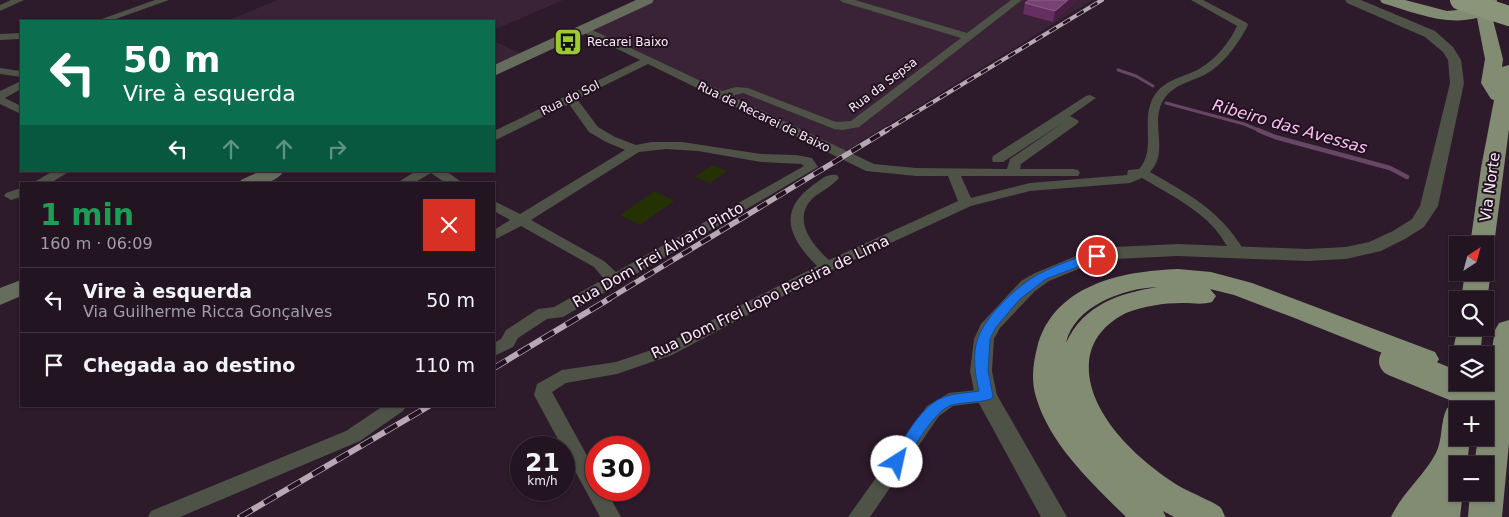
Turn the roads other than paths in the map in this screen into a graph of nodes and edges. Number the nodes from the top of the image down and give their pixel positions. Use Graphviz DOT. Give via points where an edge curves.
graph roads {
  1 [pos="19,0"];
  2 [pos="133,0"];
  3 [pos="164,0"];
  4 [pos="647,0"];
  5 [pos="845,0"];
  6 [pos="1017,0"];
  7 [pos="1196,0"];
  8 [pos="1340,0"];
  9 [pos="1351,0"];
  10 [pos="1388,0"];
  11 [pos="1460,0"];
  12 [pos="1487,5"];
  13 [pos="144,6"];
  14 [pos="0,8"];
  15 [pos="1509,16"];
  16 [pos="104,20"];
  17 [pos="584,29"];
  18 [pos="20,36"];
  19 [pos="0,37"];
  20 [pos="969,37"];
  21 [pos="1447,50"];
  22 [pos="646,61"];
  23 [pos="1509,70"];
  24 [pos="0,71"];
  25 [pos="495,71"];
  26 [pos="20,74"];
  27 [pos="20,85"];
  28 [pos="0,96"];
  29 [pos="720,96"];
  30 [pos="568,98"];
  31 [pos="1090,98"];
  32 [pos="0,100"];
  33 [pos="1503,101"];
  34 [pos="20,110"];
  35 [pos="1061,117"];
  36 [pos="495,135"];
  37 [pos="1025,140"];
  38 [pos="1037,146"];
  39 [pos="635,149"];
  40 [pos="998,159"];
  41 [pos="62,172"];
  42 [pos="273,172"];
  43 [pos="424,172"];
  44 [pos="438,172"];
  45 [pos="953,172"];
  46 [pos="1013,173"];
  47 [pos="1142,173"];
  48 [pos="832,178"];
  49 [pos="42,182"];
  50 [pos="252,182"];
  51 [pos="406,182"];
  52 [pos="454,182"];
  53 [pos="966,203"];
  54 [pos="495,206"];
  55 [pos="520,220"];
  56 [pos="495,235"];
  57 [pos="1483,236"];
  58 [pos="1238,252"];
  59 [pos="827,267"];
  60 [pos="614,280"];
  61 [pos="20,287"];
  62 [pos="0,297"];
  63 [pos="1509,330"];
  64 [pos="495,349"];
  65 [pos="1395,354"];
  66 [pos="1449,369"];
  67 [pos="1501,393"];
  68 [pos="986,396"];
  69 [pos="396,407"];
  70 [pos="1454,446"];
  71 [pos="1452,456"];
  72 [pos="1449,460"];
  73 [pos="1449,476"];
  74 [pos="158,517"];
  75 [pos="611,517"];
  76 [pos="858,517"];
  77 [pos="1054,517"];
  78 [pos="1149,517"];
  79 [pos="1208,517"];
  80 [pos="1408,517"];
  81 [pos="1443,517"];
  82 [pos="1485,517"];
  1 -- 14 [label="street"];
  2 -- 13 [label="street"];
  3 -- 13 [label="street"];
  4 -- 17 [label="main road"];
  5 -- 20 [label="street"];
  6 -- 20 [label="street, Rua da Sepsa"];
  7 -- 47 [label="street" via="1243,25 1223,53 1204,71 1176,81 1156,103 1153,120 1155,146 1150,164"];
  8 -- 21 [label="street" via="1348,10 1421,35"];
  9 -- 21 [label="street" via="1430,34"];
  10 -- 12 [label="highway" via="1451,17 1465,17"];
  11 -- 15 [label="highway, bridge"];
  12 -- 33 [label="highway" via="1485,20 1494,59 1490,83"];
  13 -- 16 [label="street"];
  17 -- 22 [label="street, Rua de Recarei de Baixo"];
  17 -- 25 [label="main road"];
  18 -- 19 [label="street"];
  20 -- 29 [label="street, Rua da Sepsa" via="855,124 834,125 744,90"];
  21 -- 58 [label="street" via="1458,67 1457,83 1428,206 1418,223 1374,247 1346,253"];
  22 -- 29 [label="street, Rua de Recarei de Baixo"];
  22 -- 30 [label="street, Rua do Sol"];
  23 -- 33 [label="highway, Via Norte"];
  24 -- 26 [label="street"];
  27 -- 28 [label="street"];
  29 -- 45 [label="street, Rua de Recarei de Baixo" via="871,168"];
  30 -- 36 [label="street, Rua do Sol"];
  30 -- 39 [label="street" via="581,108 589,125"];
  31 -- 35 [label="street"];
  32 -- 34 [label="street"];
  33 -- 57 [label="highway, Via Norte"];
  35 -- 37 [label="street"];
  35 -- 38 [label="street" via="1073,122"];
  37 -- 38 [label="street"];
  37 -- 40 [label="street"];
  38 -- 46 [label="street" via="1015,162"];
  39 -- 55 [label="street"];
  39 -- 60 [label="street, Rua Dom Frei Álvaro Pinto" via="671,144 764,159 798,158 807,161 811,167"];
  41 -- 49 [label="street"];
  42 -- 50 [label="main road"];
  43 -- 51 [label="street"];
  44 -- 52 [label="street"];
  45 -- 46 [label="street"];
  45 -- 53 [label="street"];
  46 -- 47 [label="street"];
  47 -- 53 [label="street, Rua Dom Frei Lopo Pereira de Lima" via="1130,180 1030,186"];
  47 -- 58 [label="street" via="1212,217 1224,228"];
  48 -- 59 [label="street" via="803,200 796,210 801,235"];
  53 -- 59 [label="street, Rua Dom Frei Lopo Pereira de Lima"];
  54 -- 55 [label="street"];
  55 -- 56 [label="street"];
  55 -- 60 [label="street" via="598,264"];
  58 -- 68 [label="street" via="1114,252 1083,260 1042,277 1016,297 987,332 981,371"];
  59 -- 75 [label="street, Rua Dom Frei Lopo Pereira de Lima" via="666,351 617,368 562,377 543,389 543,396"];
  60 -- 64 [label="street, Rua Dom Frei Álvaro Pinto" via="557,313 544,314 512,334 506,343"];
  61 -- 62 [label="main road"];
  63 -- 67 [label="highway"];
  65 -- 66 [label="highway"];
  65 -- 67 [label="highway, bridge"];
  65 -- 78 [label="highway" via="1264,296 1202,279 1147,279 1115,286 1076,307 1056,331 1049,346 1047,370 1051,397 1089,459"];
  65 -- 79 [label="highway" via="1254,308 1198,295 1179,294 1126,303 1095,320 1084,333 1075,359 1075,385 1083,404 1110,447 1134,472 1162,492"];
  67 -- 82 [label="highway"];
  68 -- 76 [label="street" via="949,400 933,411"];
  68 -- 77 [label="street"];
  69 -- 74 [label="street" via="346,439"];
  70 -- 71 [label="highway"];
  72 -- 80 [label="highway"];
  73 -- 81 [label="highway"];
}
